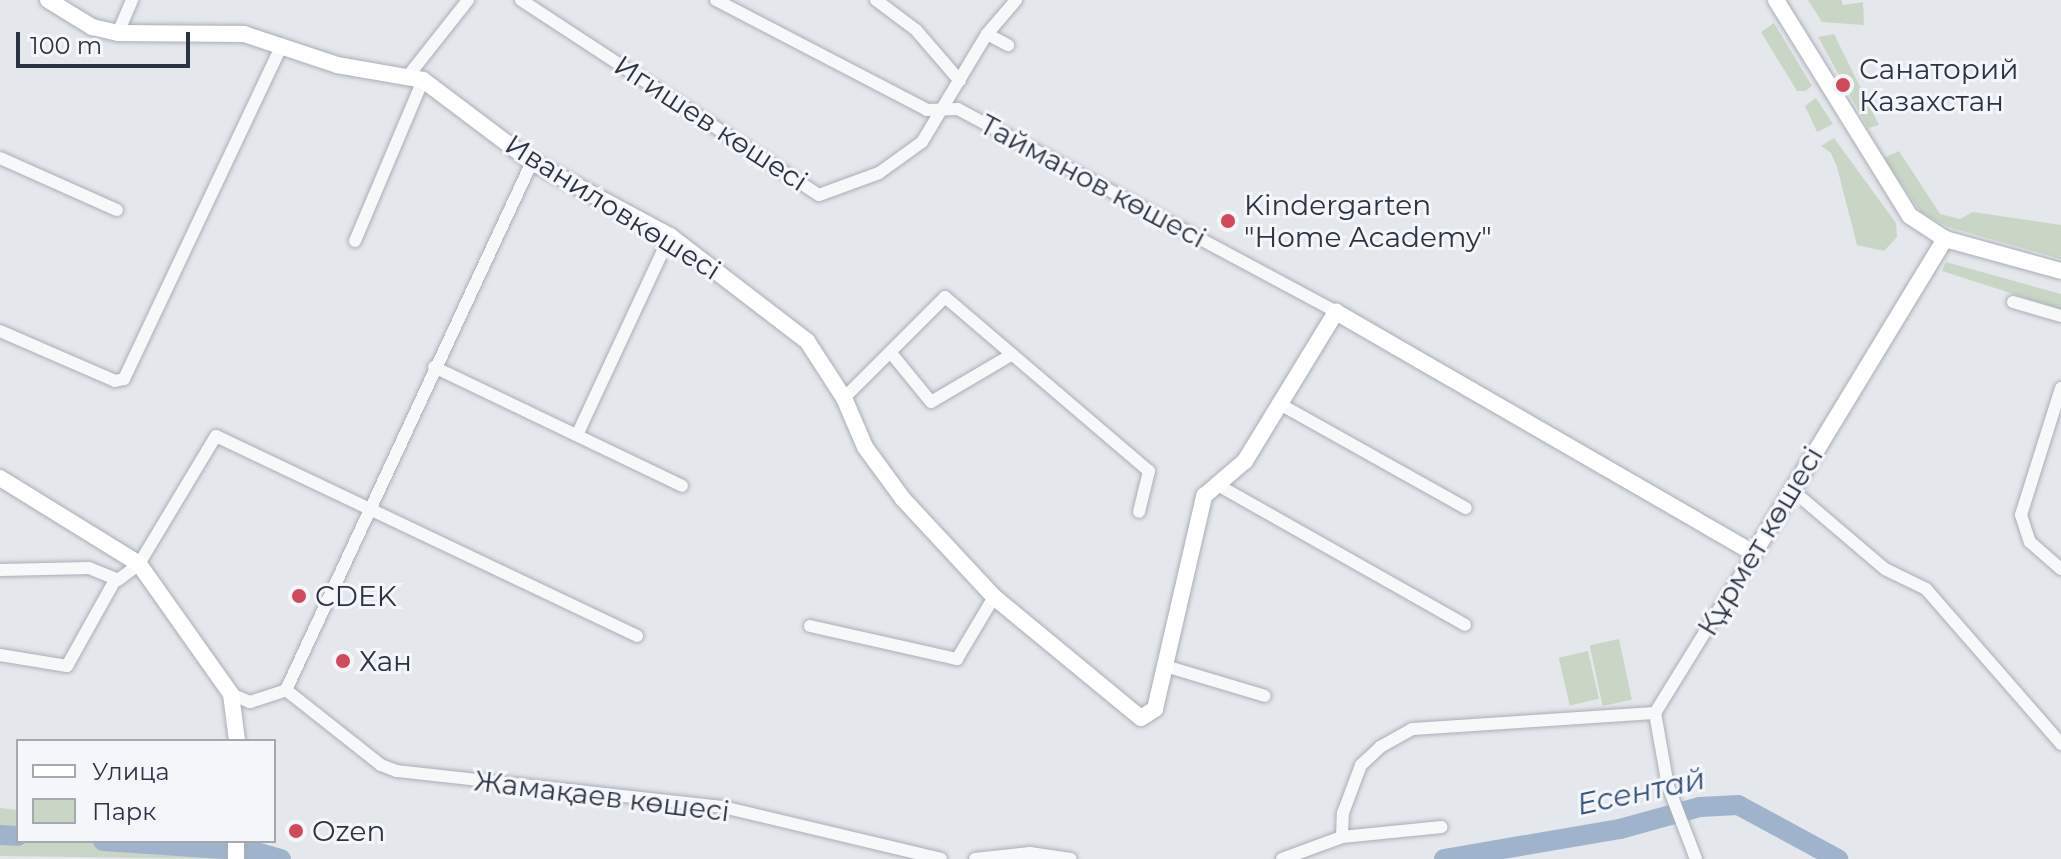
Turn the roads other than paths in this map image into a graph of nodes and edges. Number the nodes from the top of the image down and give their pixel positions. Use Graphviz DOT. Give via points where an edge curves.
graph roads {
  1 [pos="48,0"];
  2 [pos="132,0"];
  3 [pos="468,0"];
  4 [pos="521,0"];
  5 [pos="716,0"];
  6 [pos="876,0"];
  7 [pos="1016,0"];
  8 [pos="1776,0"];
  9 [pos="118,33"];
  10 [pos="987,34"];
  11 [pos="282,44"];
  12 [pos="1008,45"];
  13 [pos="415,78"];
  14 [pos="960,81"];
  15 [pos="942,111"];
  16 [pos="0,158"];
  17 [pos="532,162"];
  18 [pos="117,210"];
  19 [pos="670,236"];
  20 [pos="1945,239"];
  21 [pos="355,241"];
  22 [pos="2061,271"];
  23 [pos="2013,302"];
  24 [pos="1336,312"];
  25 [pos="2061,316"];
  26 [pos="0,331"];
  27 [pos="891,353"];
  28 [pos="1011,355"];
  29 [pos="434,367"];
  30 [pos="2060,393"];
  31 [pos="844,398"];
  32 [pos="1278,403"];
  33 [pos="577,435"];
  34 [pos="0,478"];
  35 [pos="1216,484"];
  36 [pos="682,486"];
  37 [pos="1791,489"];
  38 [pos="1466,508"];
  39 [pos="371,511"];
  40 [pos="1139,512"];
  41 [pos="1754,553"];
  42 [pos="2058,561"];
  43 [pos="139,564"];
  44 [pos="0,570"];
  45 [pos="116,580"];
  46 [pos="994,597"];
  47 [pos="1465,625"];
  48 [pos="810,626"];
  49 [pos="637,636"];
  50 [pos="0,655"];
  51 [pos="1165,666"];
  52 [pos="286,690"];
  53 [pos="231,694"];
  54 [pos="1265,696"];
  55 [pos="1655,713"];
  56 [pos="237,739"];
  57 [pos="2061,744"];
  58 [pos="1442,827"];
  59 [pos="1342,837"];
  60 [pos="941,859"];
  61 [pos="975,859"];
  62 [pos="1071,859"];
  63 [pos="1282,859"];
  64 [pos="1696,859"];
  1 -- 9 [label="street, Иваниловкөшесі" via="92,27"];
  2 -- 9 [label="street"];
  3 -- 13 [label="street"];
  4 -- 15 [label="street, Игишев көшесі" via="819,195 901,160 922,142"];
  5 -- 15 [label="street, Тайманов көшесі" via="927,110"];
  6 -- 14 [label="street" via="916,30"];
  7 -- 10 [label="street, Игишев көшесі"];
  8 -- 20 [label="street" via="1900,203 1925,229"];
  9 -- 11 [label="street, Иваниловкөшесі" via="216,30"];
  10 -- 12 [label="street"];
  10 -- 14 [label="street, Игишев көшесі"];
  11 -- 13 [label="street, Иваниловкөшесі" via="337,65"];
  11 -- 26 [label="street" via="124,379 115,381"];
  13 -- 17 [label="street, Иваниловкөшесі"];
  13 -- 21 [label="street"];
  14 -- 15 [label="street, Игишев көшесі"];
  15 -- 24 [label="street, Тайманов көшесі" via="958,109"];
  16 -- 18 [label="street"];
  17 -- 19 [label="street, Иваниловкөшесі"];
  17 -- 29 [label="street"];
  19 -- 31 [label="street, Иваниловкөшесі" via="807,341"];
  19 -- 33 [label="street"];
  20 -- 22 [label="street"];
  20 -- 37 [label="street, Құрмет көшесі"];
  23 -- 25 [label="street"];
  24 -- 32 [label="street, Иваниловкөшесі"];
  24 -- 41 [label="street, Тайманов көшесі"];
  27 -- 28 [label="street" via="931,402"];
  27 -- 28 [label="street" via="945,297"];
  27 -- 31 [label="street"];
  28 -- 40 [label="street" via="1149,471"];
  29 -- 33 [label="street"];
  29 -- 39 [label="street"];
  30 -- 42 [label="street" via="2021,515 2030,542"];
  31 -- 46 [label="street, Иваниловкөшесі" via="865,447 903,499"];
  32 -- 35 [label="street, Иваниловкөшесі" via="1245,461"];
  32 -- 38 [label="street"];
  33 -- 36 [label="street"];
  34 -- 43 [label="street"];
  35 -- 47 [label="street"];
  35 -- 51 [label="street, Иваниловкөшесі" via="1204,496"];
  37 -- 41 [label="street, Құрмет көшесі"];
  37 -- 57 [label="street" via="1885,569 1926,589"];
  39 -- 43 [label="street" via="216,436"];
  39 -- 49 [label="street"];
  39 -- 52 [label="street"];
  41 -- 55 [label="street, Құрмет көшесі"];
  43 -- 45 [label="street"];
  43 -- 53 [label="street"];
  44 -- 45 [label="street" via="89,568"];
  45 -- 50 [label="street" via="67,666"];
  46 -- 48 [label="street" via="957,659"];
  46 -- 51 [label="street, Иваниловкөшесі" via="1141,718 1155,709"];
  51 -- 54 [label="street"];
  52 -- 53 [label="street" via="250,702"];
  52 -- 60 [label="street, Жамақаев көшесі" via="381,765 397,771 723,807"];
  53 -- 56 [label="street"];
  55 -- 59 [label="street" via="1412,729 1361,765 1343,813"];
  55 -- 64 [label="street" via="1672,797"];
  58 -- 59 [label="street"];
  59 -- 63 [label="street"];
  61 -- 62 [label="street" via="1030,853"];
}
